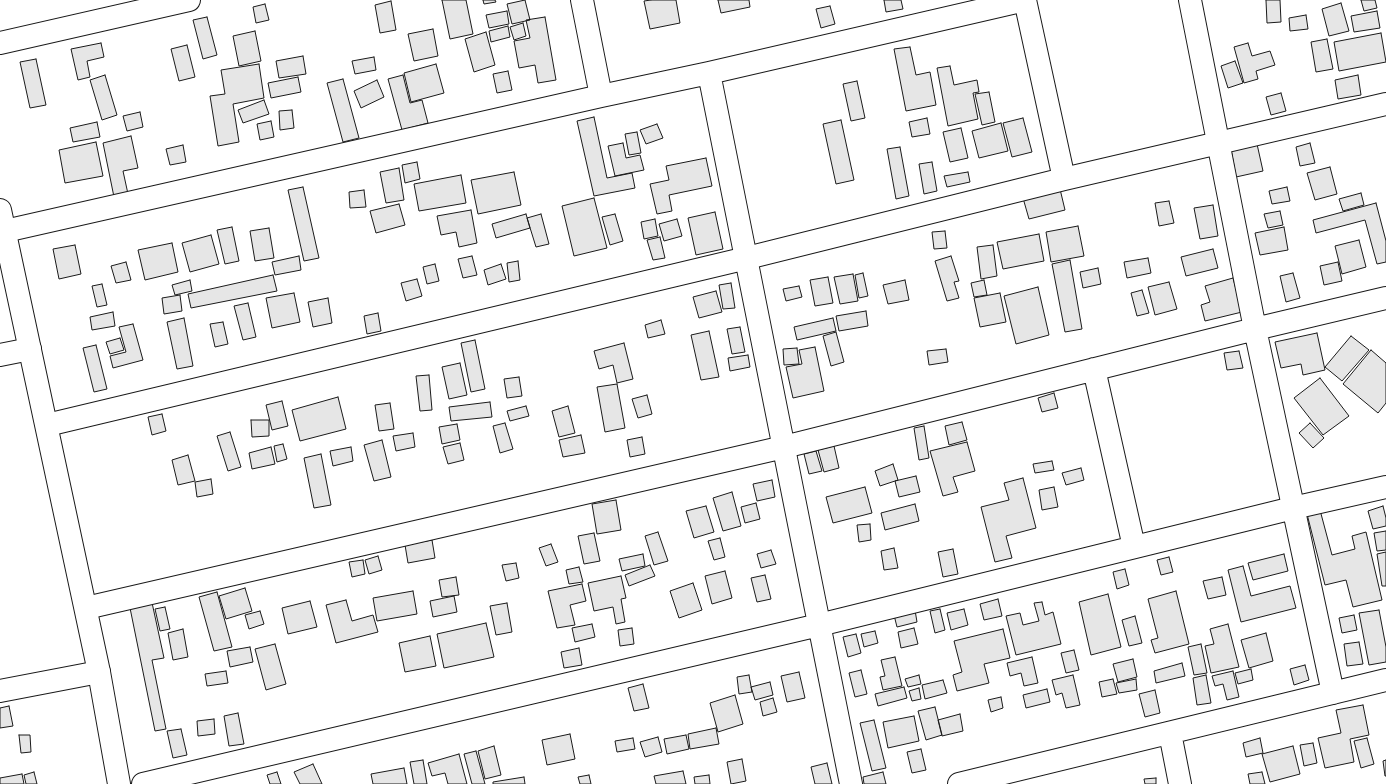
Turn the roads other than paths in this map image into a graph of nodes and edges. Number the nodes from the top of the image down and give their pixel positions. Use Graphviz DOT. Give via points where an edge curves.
graph roads {
  1 [pos="189,0"];
  2 [pos="582,0"];
  3 [pos="1025,0"];
  4 [pos="1190,0"];
  5 [pos="0,43"];
  6 [pos="709,73"];
  7 [pos="601,96"];
  8 [pos="1386,104"];
  9 [pos="1217,144"];
  10 [pos="1064,179"];
  11 [pos="0,210"];
  12 [pos="4,231"];
  13 [pos="747,258"];
  14 [pos="1386,298"];
  15 [pos="1255,329"];
  16 [pos="30,349"];
  17 [pos="0,355"];
  18 [pos="1094,369"];
  19 [pos="47,425"];
  20 [pos="784,447"];
  21 [pos="1386,487"];
  22 [pos="1293,508"];
  23 [pos="1134,547"];
  24 [pos="86,608"];
  25 [pos="819,626"];
  26 [pos="99,672"];
  27 [pos="1386,680"];
  28 [pos="0,691"];
  29 [pos="1333,693"];
  30 [pos="1170,733"];
  31 [pos="119,784"];
  32 [pos="143,784"];
  33 [pos="851,784"];
  34 [pos="959,784"];
  35 [pos="1180,784"];
  1 -- 5 [label="main road"];
  2 -- 7 [label="main road"];
  3 -- 6 [label="main road"];
  3 -- 10 [label="main road"];
  4 -- 9 [label="main road"];
  6 -- 7 [label="main road"];
  6 -- 13 [label="main road"];
  7 -- 12 [label="main road"];
  8 -- 9 [label="main road"];
  9 -- 10 [label="main road"];
  9 -- 15 [label="main road"];
  10 -- 13 [label="main road"];
  11 -- 12 [label="main road"];
  12 -- 16 [label="main road"];
  13 -- 19 [label="main road"];
  13 -- 20 [label="main road"];
  14 -- 15 [label="main road"];
  15 -- 18 [label="main road"];
  15 -- 22 [label="main road"];
  16 -- 17 [label="main road"];
  16 -- 19 [label="main road"];
  18 -- 20 [label="main road"];
  18 -- 23 [label="main road"];
  19 -- 24 [label="main road"];
  20 -- 24 [label="main road"];
  20 -- 25 [label="main road"];
  21 -- 22 [label="main road"];
  22 -- 23 [label="main road"];
  22 -- 29 [label="main road"];
  23 -- 25 [label="main road"];
  24 -- 26 [label="main road"];
  25 -- 32 [label="main road"];
  25 -- 33 [label="main road"];
  26 -- 28 [label="main road"];
  26 -- 31 [label="main road"];
  27 -- 29 [label="main road"];
  29 -- 30 [label="main road"];
  30 -- 34 [label="main road"];
  30 -- 35 [label="main road"];
}
